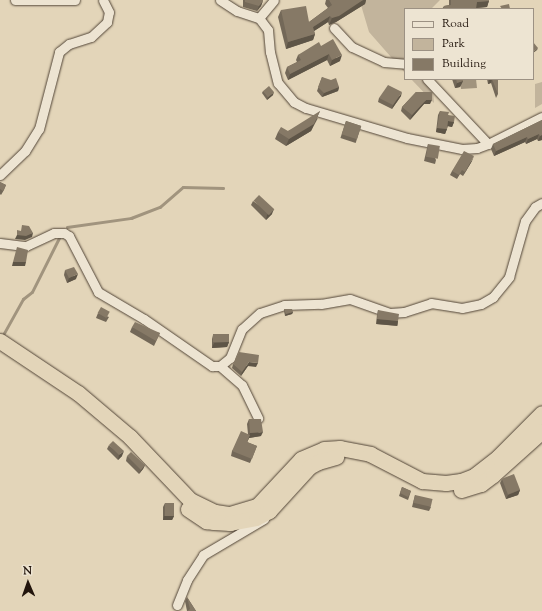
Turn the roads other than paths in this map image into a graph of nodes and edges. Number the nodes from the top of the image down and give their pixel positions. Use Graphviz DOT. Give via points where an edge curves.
graph roads {
  1 [pos="15,0"];
  2 [pos="76,0"];
  3 [pos="103,0"];
  4 [pos="220,0"];
  5 [pos="274,0"];
  6 [pos="259,18"];
  7 [pos="334,28"];
  8 [pos="404,64"];
  9 [pos="428,80"];
  10 [pos="542,117"];
  11 [pos="488,144"];
  12 [pos="0,175"];
  13 [pos="542,203"];
  14 [pos="0,243"];
  15 [pos="0,341"];
  16 [pos="0,351"];
  17 [pos="220,366"];
  18 [pos="542,413"];
  19 [pos="258,418"];
  20 [pos="542,430"];
  21 [pos="269,511"];
  22 [pos="178,605"];
  1 -- 2 [label="street"];
  3 -- 12 [label="street" via="109,12 107,22 91,37 70,44 59,52 39,129 25,151"];
  4 -- 6 [label="street" via="237,11"];
  5 -- 6 [label="street"];
  6 -- 11 [label="street" via="268,30 270,52 278,83 294,102 306,108 406,138 462,149"];
  7 -- 8 [label="street" via="352,47 384,62"];
  9 -- 11 [label="street"];
  10 -- 11 [label="street"];
  13 -- 17 [label="street" via="535,207 525,221 509,277 493,297 481,304 462,308 431,302 404,312 390,314 350,299 321,304 284,305 260,313 242,329 230,358"];
  14 -- 17 [label="street" via="26,246 54,233 64,233 69,236 98,292 144,319 212,366"];
  15 -- 18 [label="highway" via="78,393 130,437 190,500 214,512 230,514 257,506 301,459 324,449 340,448 363,452 422,481 461,481 474,476 498,457"];
  16 -- 21 [label="highway" via="26,365 88,412 132,450 171,493 206,521 230,523 256,518"];
  17 -- 19 [label="street" via="242,384"];
  20 -- 21 [label="highway" via="493,475 471,488 440,491 421,487 401,481 363,460 338,456 310,467"];
  21 -- 22 [label="street" via="259,524 203,555 186,580"];
}
